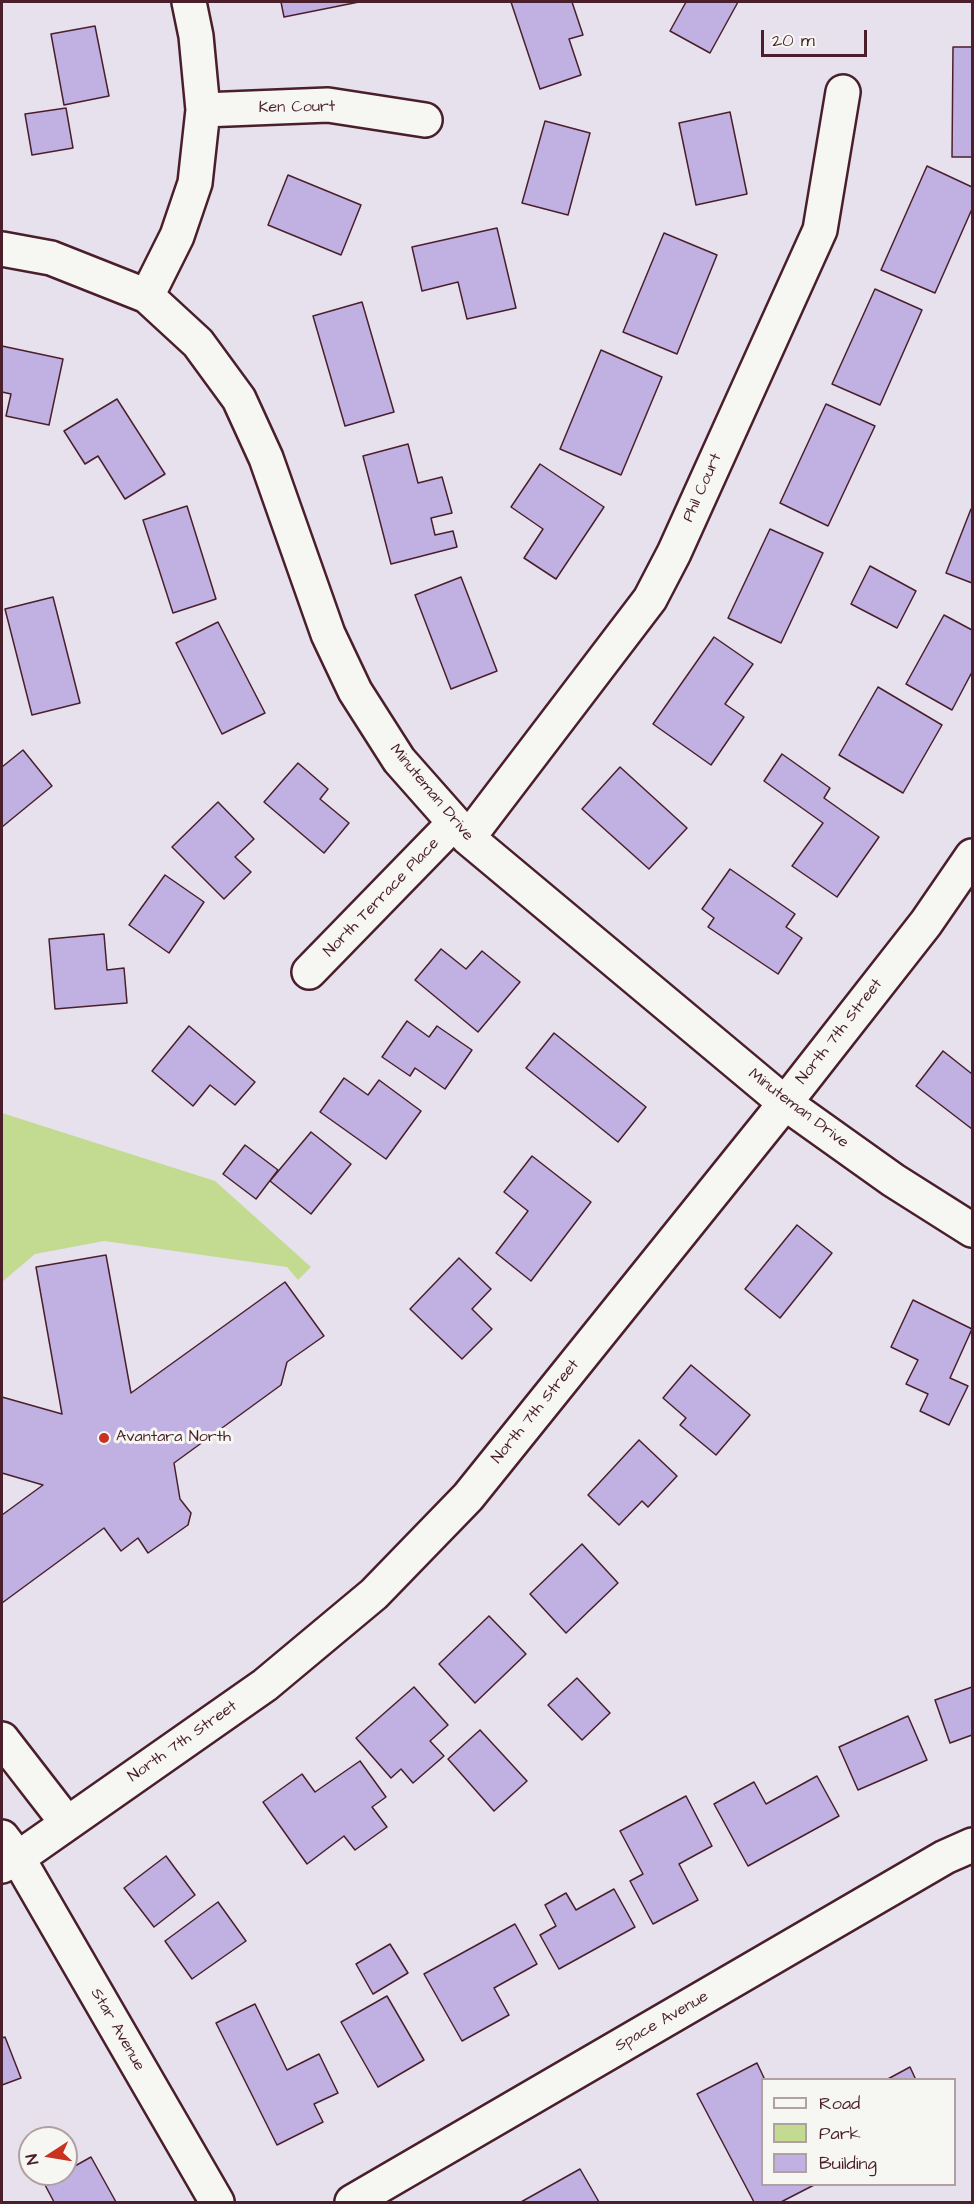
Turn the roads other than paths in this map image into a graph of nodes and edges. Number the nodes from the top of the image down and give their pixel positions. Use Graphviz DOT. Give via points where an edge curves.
graph roads {
  1 [pos="189,2"];
  2 [pos="843,92"];
  3 [pos="203,110"];
  4 [pos="425,120"];
  5 [pos="2,249"];
  6 [pos="147,296"];
  7 [pos="461,831"];
  8 [pos="972,856"];
  9 [pos="309,972"];
  10 [pos="785,1102"];
  11 [pos="972,1230"];
  12 [pos="2,1739"];
  13 [pos="68,1823"];
  14 [pos="972,1845"];
  15 [pos="7,1854"];
  16 [pos="370,2198"];
  17 [pos="217,2202"];
  1 -- 3 [label="street"];
  2 -- 7 [label="street, Phil Court" via="820,230 674,553 650,599"];
  3 -- 4 [label="street, Ken Court" via="328,105"];
  3 -- 6 [label="street" via="195,183 177,236"];
  5 -- 6 [label="street, Minuteman Drive" via="51,258"];
  6 -- 7 [label="street, Minuteman Drive" via="198,343 239,399 266,458 328,634 355,691 399,760"];
  7 -- 9 [label="street, North Terrace Place"];
  7 -- 10 [label="street, Minuteman Drive"];
  8 -- 10 [label="street, North 7th Street" via="927,923"];
  10 -- 11 [label="street, Minuteman Drive" via="893,1180"];
  10 -- 13 [label="street, North 7th Street" via="468,1497 374,1594 265,1685"];
  12 -- 13 [label="street"];
  13 -- 15 [label="street, North 7th Street"];
  14 -- 16 [label="street, Space Avenue" via="915,1874"];
  15 -- 17 [label="street, Star Avenue"];
}
